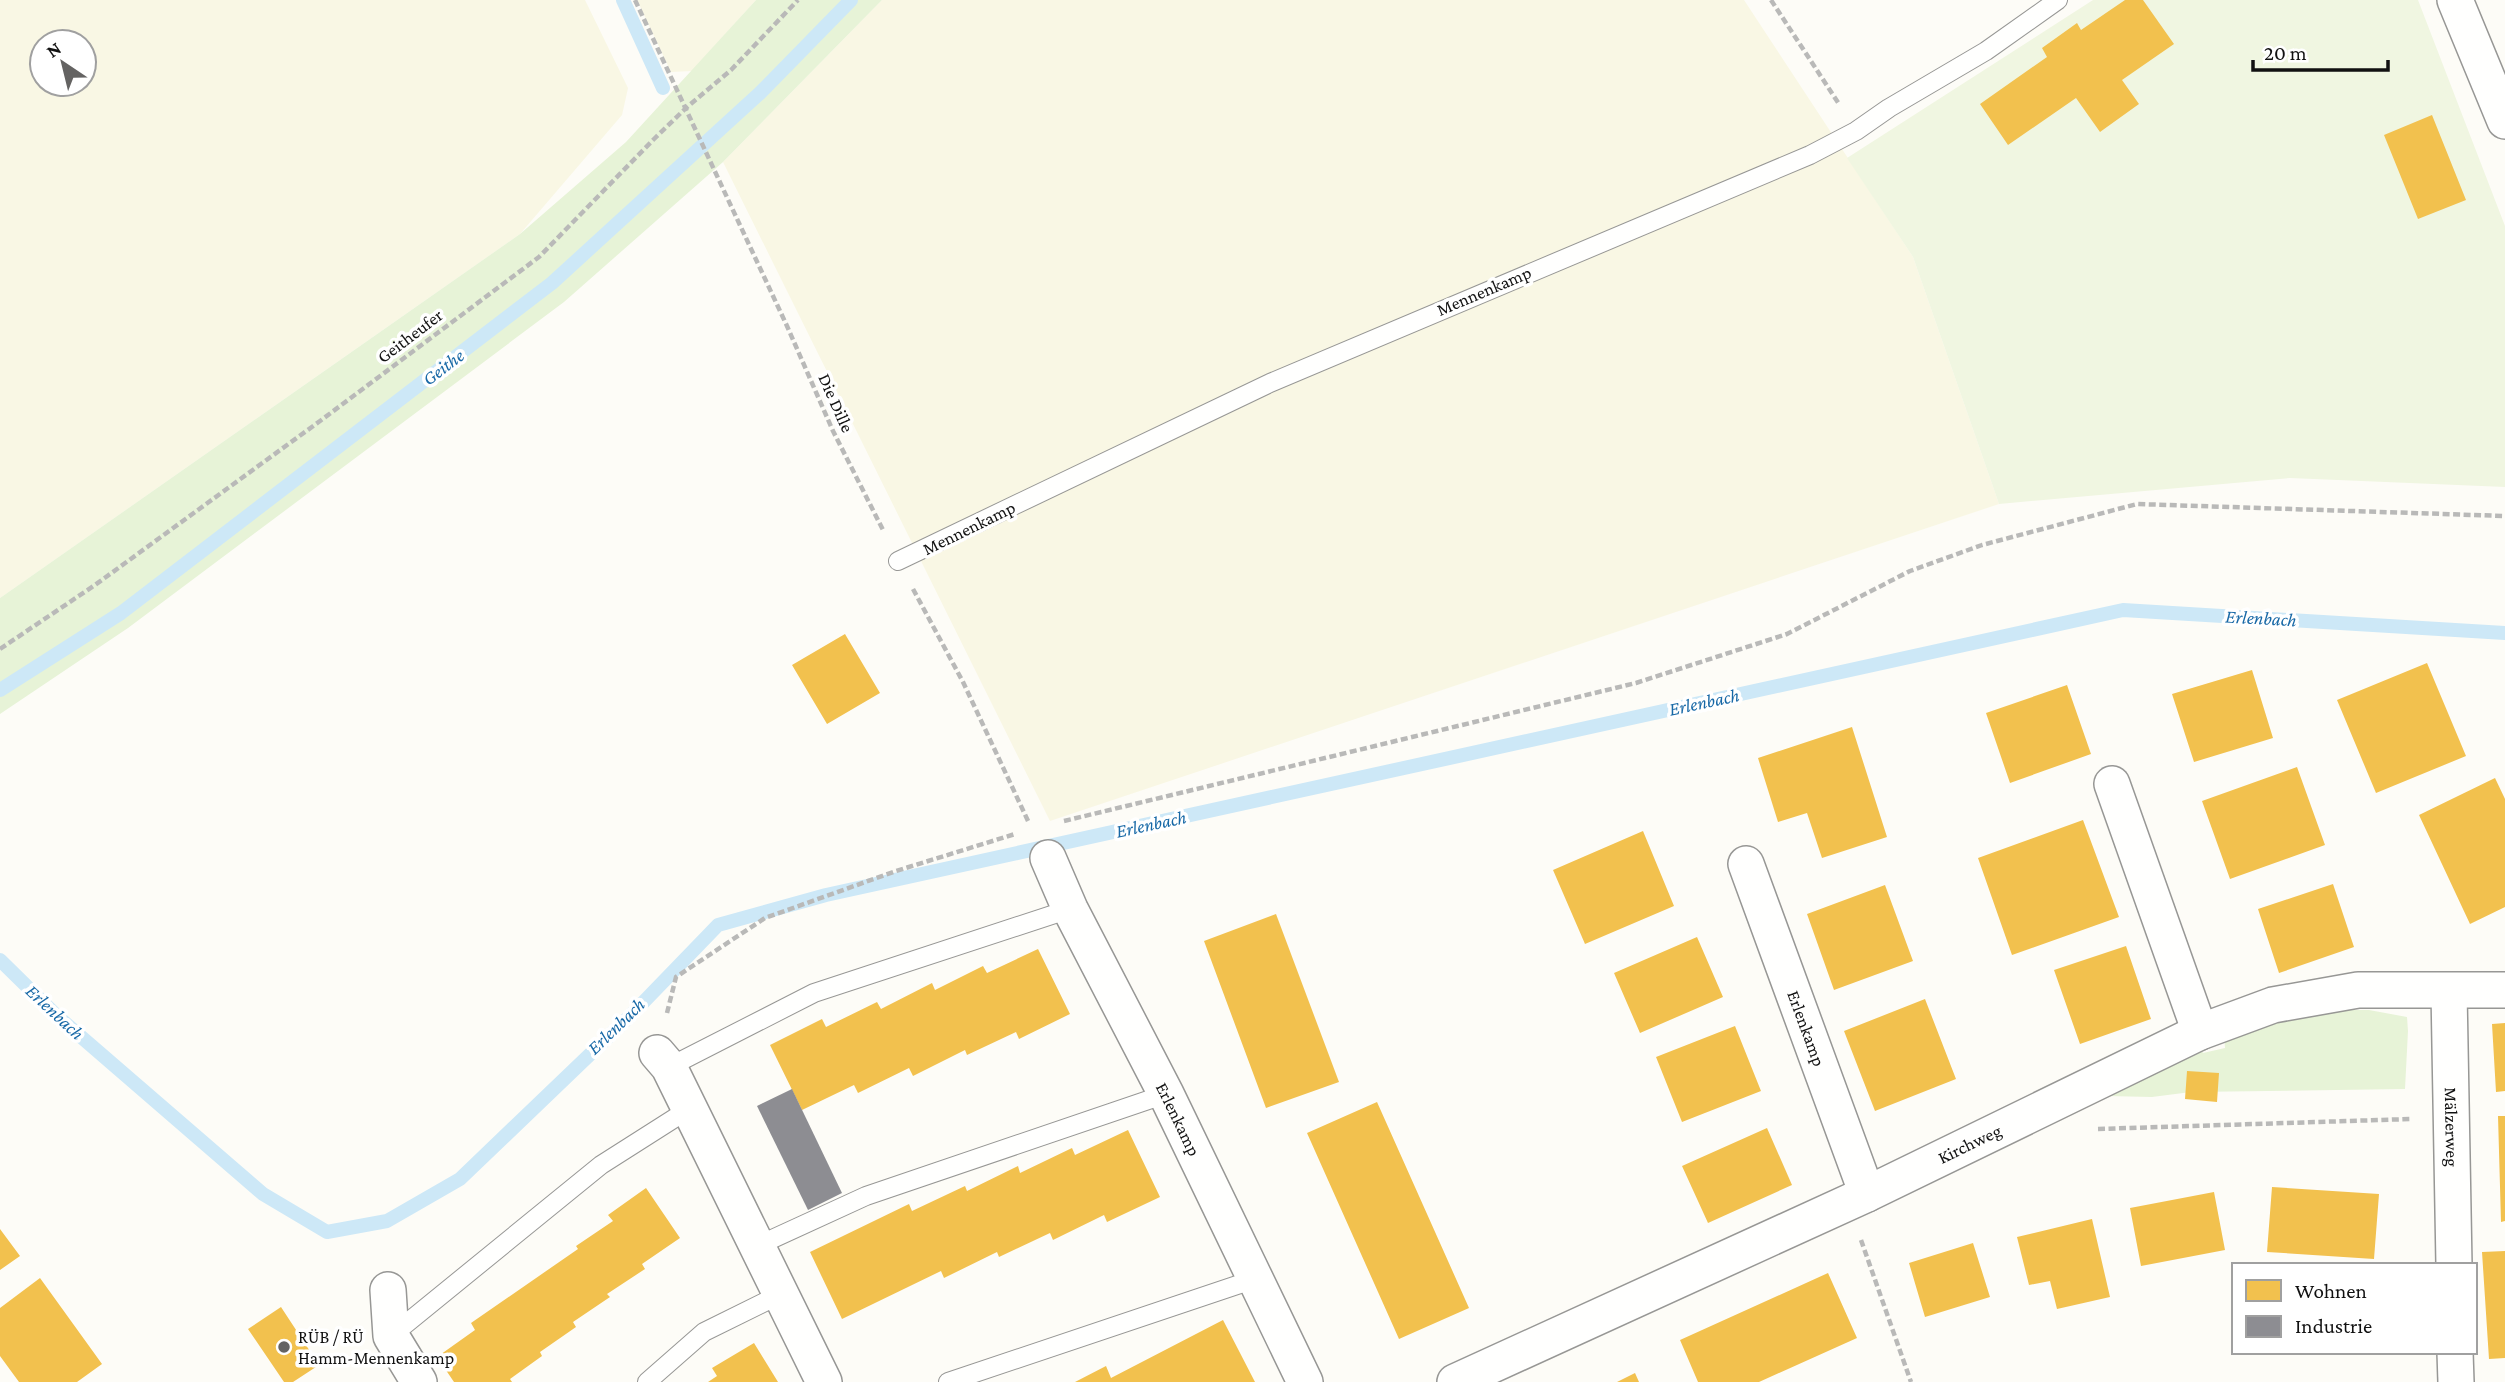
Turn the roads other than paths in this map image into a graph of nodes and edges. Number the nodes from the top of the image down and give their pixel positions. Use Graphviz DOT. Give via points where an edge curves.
graph roads {
  1 [pos="2058,0"];
  2 [pos="2455,0"];
  3 [pos="2505,121"];
  4 [pos="898,561"];
  5 [pos="2112,784"];
  6 [pos="1048,858"];
  7 [pos="1746,864"];
  8 [pos="1070,909"];
  9 [pos="2505,989"];
  10 [pos="2449,991"];
  11 [pos="2200,1032"];
  12 [pos="663,1060"];
  13 [pos="1166,1094"];
  14 [pos="689,1109"];
  15 [pos="1857,1199"];
  16 [pos="757,1246"];
  17 [pos="2454,1263"];
  18 [pos="1255,1279"];
  19 [pos="388,1290"];
  20 [pos="781,1294"];
  21 [pos="391,1336"];
  22 [pos="2455,1354"];
  23 [pos="419,1382"];
  24 [pos="647,1382"];
  25 [pos="824,1382"];
  26 [pos="948,1382"];
  27 [pos="1305,1382"];
  28 [pos="1455,1382"];
  29 [pos="2456,1382"];
  1 -- 4 [label="lane, Mennenkamp" via="1986,51 1856,131 1798,160 1270,383"];
  2 -- 3 [label="street"];
  5 -- 11 [label="street"];
  6 -- 8 [label="street, Erlenkamp"];
  7 -- 15 [label="street, Erlenkamp"];
  8 -- 12 [label="lane" via="814,993"];
  8 -- 13 [label="street, Erlenkamp"];
  9 -- 10 [label="street, Kirchweg"];
  10 -- 11 [label="street, Kirchweg" via="2358,990 2273,1005"];
  10 -- 17 [label="street, Mälzerweg"];
  11 -- 15 [label="street, Kirchweg"];
  12 -- 14 [label="street"];
  13 -- 16 [label="lane" via="866,1196"];
  13 -- 18 [label="street, Erlenkamp"];
  14 -- 16 [label="street"];
  14 -- 21 [label="lane" via="601,1165"];
  15 -- 28 [label="street, Kirchweg"];
  16 -- 20 [label="street"];
  18 -- 26 [label="lane"];
  18 -- 27 [label="street, Erlenkamp"];
  19 -- 21 [label="street"];
  20 -- 24 [label="lane" via="704,1332"];
  20 -- 25 [label="street"];
  21 -- 23 [label="street"];
  22 -- 29 [label="street"];
}
